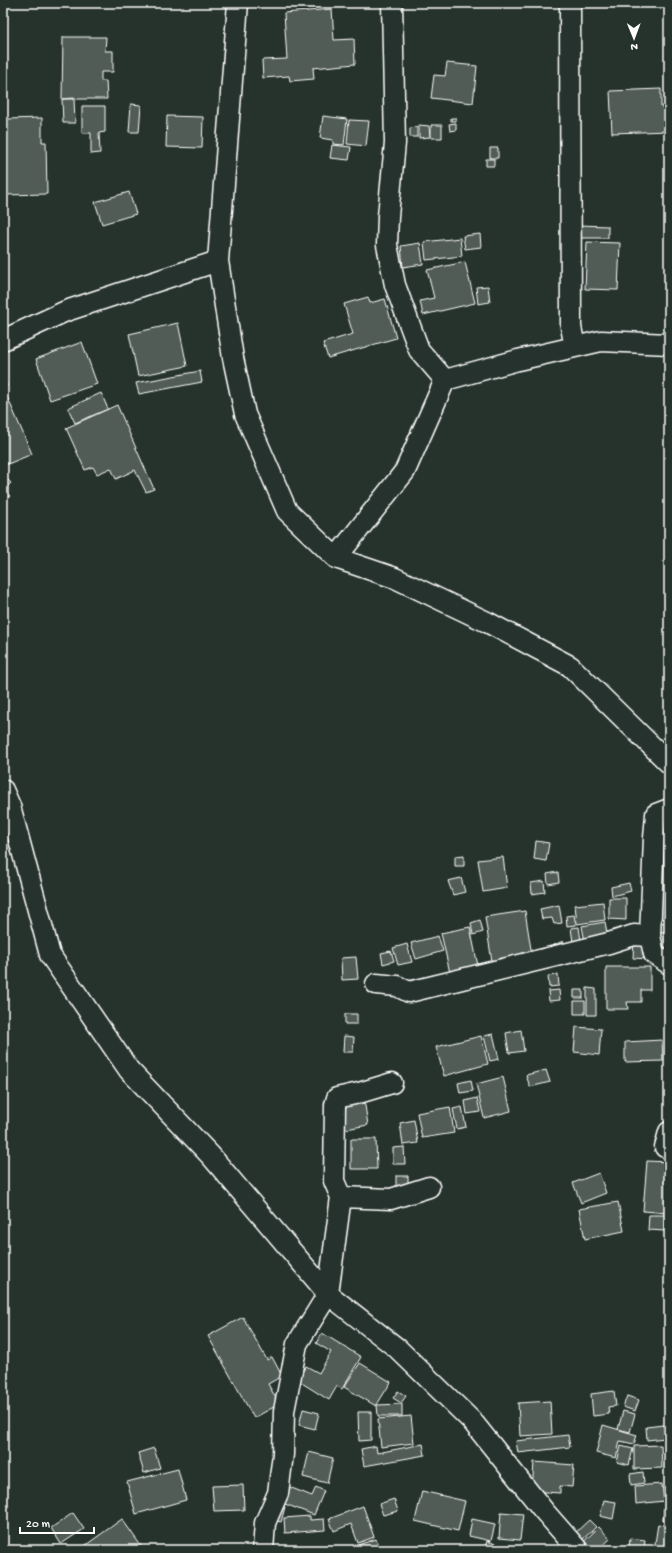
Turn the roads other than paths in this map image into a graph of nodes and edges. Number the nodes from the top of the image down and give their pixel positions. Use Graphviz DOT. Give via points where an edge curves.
graph roads {
  1 [pos="238,3"];
  2 [pos="392,3"];
  3 [pos="570,3"];
  4 [pos="218,262"];
  5 [pos="3,340"];
  6 [pos="669,344"];
  7 [pos="575,347"];
  8 [pos="445,380"];
  9 [pos="336,558"];
  10 [pos="669,763"];
  11 [pos="3,790"];
  12 [pos="669,809"];
  13 [pos="650,936"];
  14 [pos="669,964"];
  15 [pos="376,984"];
  16 [pos="392,1083"];
  17 [pos="669,1132"];
  18 [pos="669,1147"];
  19 [pos="429,1187"];
  20 [pos="341,1197"];
  21 [pos="328,1294"];
  22 [pos="263,1550"];
  23 [pos="578,1550"];
  1 -- 4 [label="street"];
  2 -- 8 [label="street" via="395,143 386,245 395,285 419,350"];
  3 -- 7 [label="street" via="571,327"];
  4 -- 5 [label="street" via="66,311"];
  4 -- 9 [label="street" via="245,414 287,511"];
  6 -- 7 [label="street" via="601,341"];
  7 -- 8 [label="street"];
  8 -- 9 [label="street" via="405,471"];
  9 -- 10 [label="street" via="395,578 570,666"];
  11 -- 21 [label="street" via="10,806 50,955 129,1070 212,1156"];
  12 -- 13 [label="street" via="656,814"];
  13 -- 14 [label="street" via="654,954"];
  13 -- 15 [label="street" via="634,935 409,992 397,986"];
  16 -- 20 [label="street" via="336,1098 334,1181"];
  17 -- 18 [label="street" via="665,1147"];
  19 -- 20 [label="street" via="391,1199"];
  20 -- 21 [label="street"];
  21 -- 22 [label="street" via="297,1344 284,1411 283,1454 278,1492 265,1523"];
  21 -- 23 [label="street" via="397,1348 472,1420"];
}
